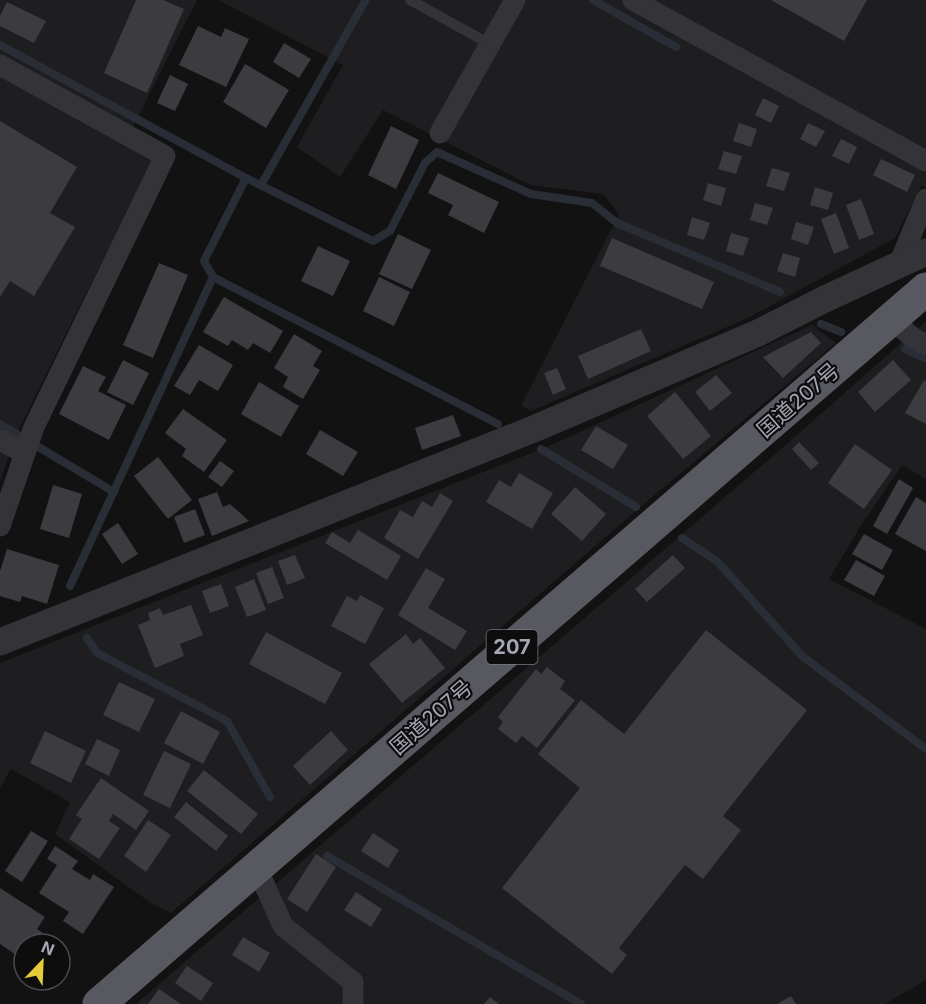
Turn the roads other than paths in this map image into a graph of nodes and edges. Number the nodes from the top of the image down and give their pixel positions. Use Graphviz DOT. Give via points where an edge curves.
graph roads {
  1 [pos="410,0"];
  2 [pos="515,0"];
  3 [pos="633,0"];
  4 [pos="490,44"];
  5 [pos="0,65"];
  6 [pos="440,133"];
  7 [pos="926,161"];
  8 [pos="926,199"];
  9 [pos="926,252"];
  10 [pos="899,264"];
  11 [pos="926,289"];
  12 [pos="892,319"];
  13 [pos="926,345"];
  14 [pos="0,440"];
  15 [pos="24,453"];
  16 [pos="0,526"];
  17 [pos="0,642"];
  18 [pos="257,868"];
  19 [pos="99,1004"];
  20 [pos="353,1004"];
  1 -- 4 [label="lane"];
  2 -- 4 [label="street"];
  3 -- 7 [label="street"];
  4 -- 6 [label="street"];
  5 -- 15 [label="street" via="165,156"];
  8 -- 10 [label="street"];
  9 -- 10 [label="street"];
  10 -- 17 [label="street" via="758,333 536,429"];
  11 -- 12 [label="highway, 国道207号 / 207"];
  12 -- 13 [label="street"];
  12 -- 18 [label="highway, 国道207号 / 207"];
  14 -- 15 [label="street"];
  15 -- 16 [label="street"];
  18 -- 19 [label="highway, 国道207号 / 207"];
  18 -- 20 [label="street" via="283,926 353,982"];
}
